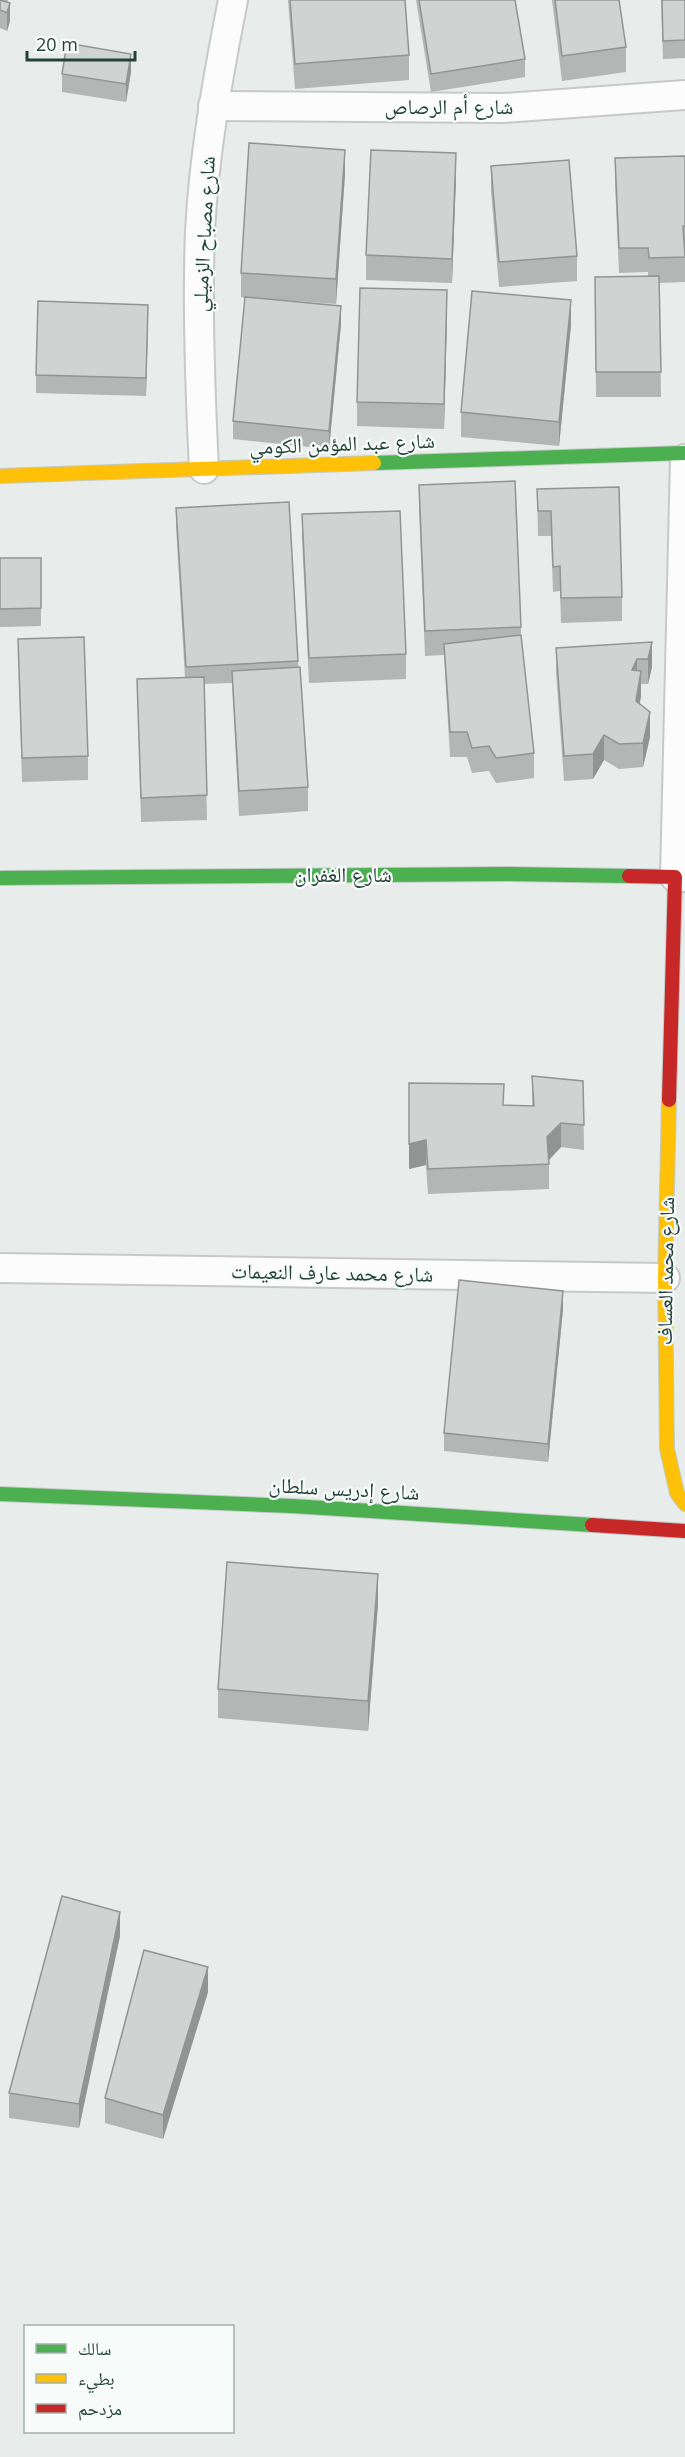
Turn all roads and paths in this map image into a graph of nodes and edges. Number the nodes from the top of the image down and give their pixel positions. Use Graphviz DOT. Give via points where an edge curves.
graph roads {
  1 [pos="233,0"];
  2 [pos="685,94"];
  3 [pos="213,106"];
  4 [pos="685,453"];
  5 [pos="685,459"];
  6 [pos="204,469"];
  7 [pos="0,476"];
  8 [pos="680,877"];
  9 [pos="0,878"];
  10 [pos="0,1268"];
  11 [pos="665,1278"];
  12 [pos="0,1494"];
  13 [pos="685,1504"];
  14 [pos="685,1531"];
  1 -- 3 [label="street, شارع مصباح الزميلي"];
  2 -- 3 [label="street, شارع أم الرصاص" via="504,108"];
  3 -- 6 [label="street, شارع مصباح الزميلي" via="200,231"];
  4 -- 6 [label="street, شارع عبد المؤمن الكومي"];
  5 -- 8 [label="street, شارع محمد العساف"];
  6 -- 7 [label="street, شارع عبد المؤمن الكومي"];
  8 -- 9 [label="street, شارع الغفران" via="506,874"];
  8 -- 11 [label="street, شارع محمد العساف"];
  10 -- 11 [label="street, شارع محمد عارف النعيمات"];
  11 -- 13 [label="street, شارع محمد العساف" via="667,1449 677,1492"];
  12 -- 14 [label="street, شارع إدريس سلطان" via="292,1506"];
}
